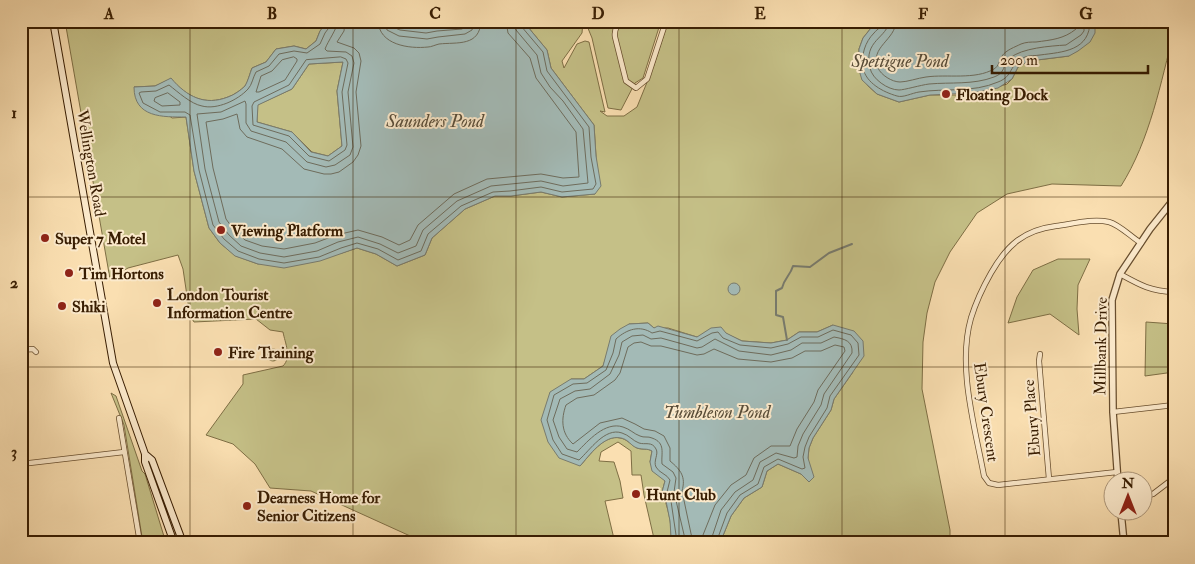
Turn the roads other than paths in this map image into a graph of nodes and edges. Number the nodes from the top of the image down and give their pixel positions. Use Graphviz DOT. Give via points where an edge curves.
graph roads {
  1 [pos="53,21"];
  2 [pos="623,21"];
  3 [pos="666,21"];
  4 [pos="1174,199"];
  5 [pos="1141,243"];
  6 [pos="1120,274"];
  7 [pos="1174,292"];
  8 [pos="21,350"];
  9 [pos="36,352"];
  10 [pos="1040,354"];
  11 [pos="1174,405"];
  12 [pos="1113,412"];
  13 [pos="119,418"];
  14 [pos="124,452"];
  15 [pos="145,454"];
  16 [pos="21,464"];
  17 [pos="1117,472"];
  18 [pos="1102,474"];
  19 [pos="1174,478"];
  20 [pos="1049,479"];
  21 [pos="1152,494"];
  22 [pos="1122,522"];
  23 [pos="140,543"];
  24 [pos="174,543"];
  25 [pos="183,543"];
  26 [pos="1124,543"];
  1 -- 15 [label="main road, Wellington Road" via="113,364"];
  2 -- 3 [label="street" via="615,30 615,37 626,81 636,88 647,79"];
  4 -- 5 [label="street, Millbank Drive"];
  5 -- 6 [label="street, Millbank Drive"];
  5 -- 20 [label="street, Ebury Crescent" via="1110,222 1034,230 1009,248 982,289 971,319 966,366 984,476 989,483 998,485"];
  6 -- 7 [label="street" via="1155,291"];
  6 -- 12 [label="street, Millbank Drive" via="1112,300"];
  8 -- 9 [label="street" via="33,349"];
  10 -- 20 [label="street, Ebury Place"];
  11 -- 12 [label="street"];
  12 -- 17 [label="street, Millbank Drive"];
  13 -- 14 [label="street"];
  14 -- 16 [label="street"];
  14 -- 23 [label="street"];
  15 -- 24 [label="main road, Wellington Road"];
  15 -- 25 [label="main road, Wellington Road" via="152,460"];
  18 -- 20 [label="street, Ebury Crescent"];
  19 -- 21 [label="street"];
  22 -- 26 [label="street"];
}
